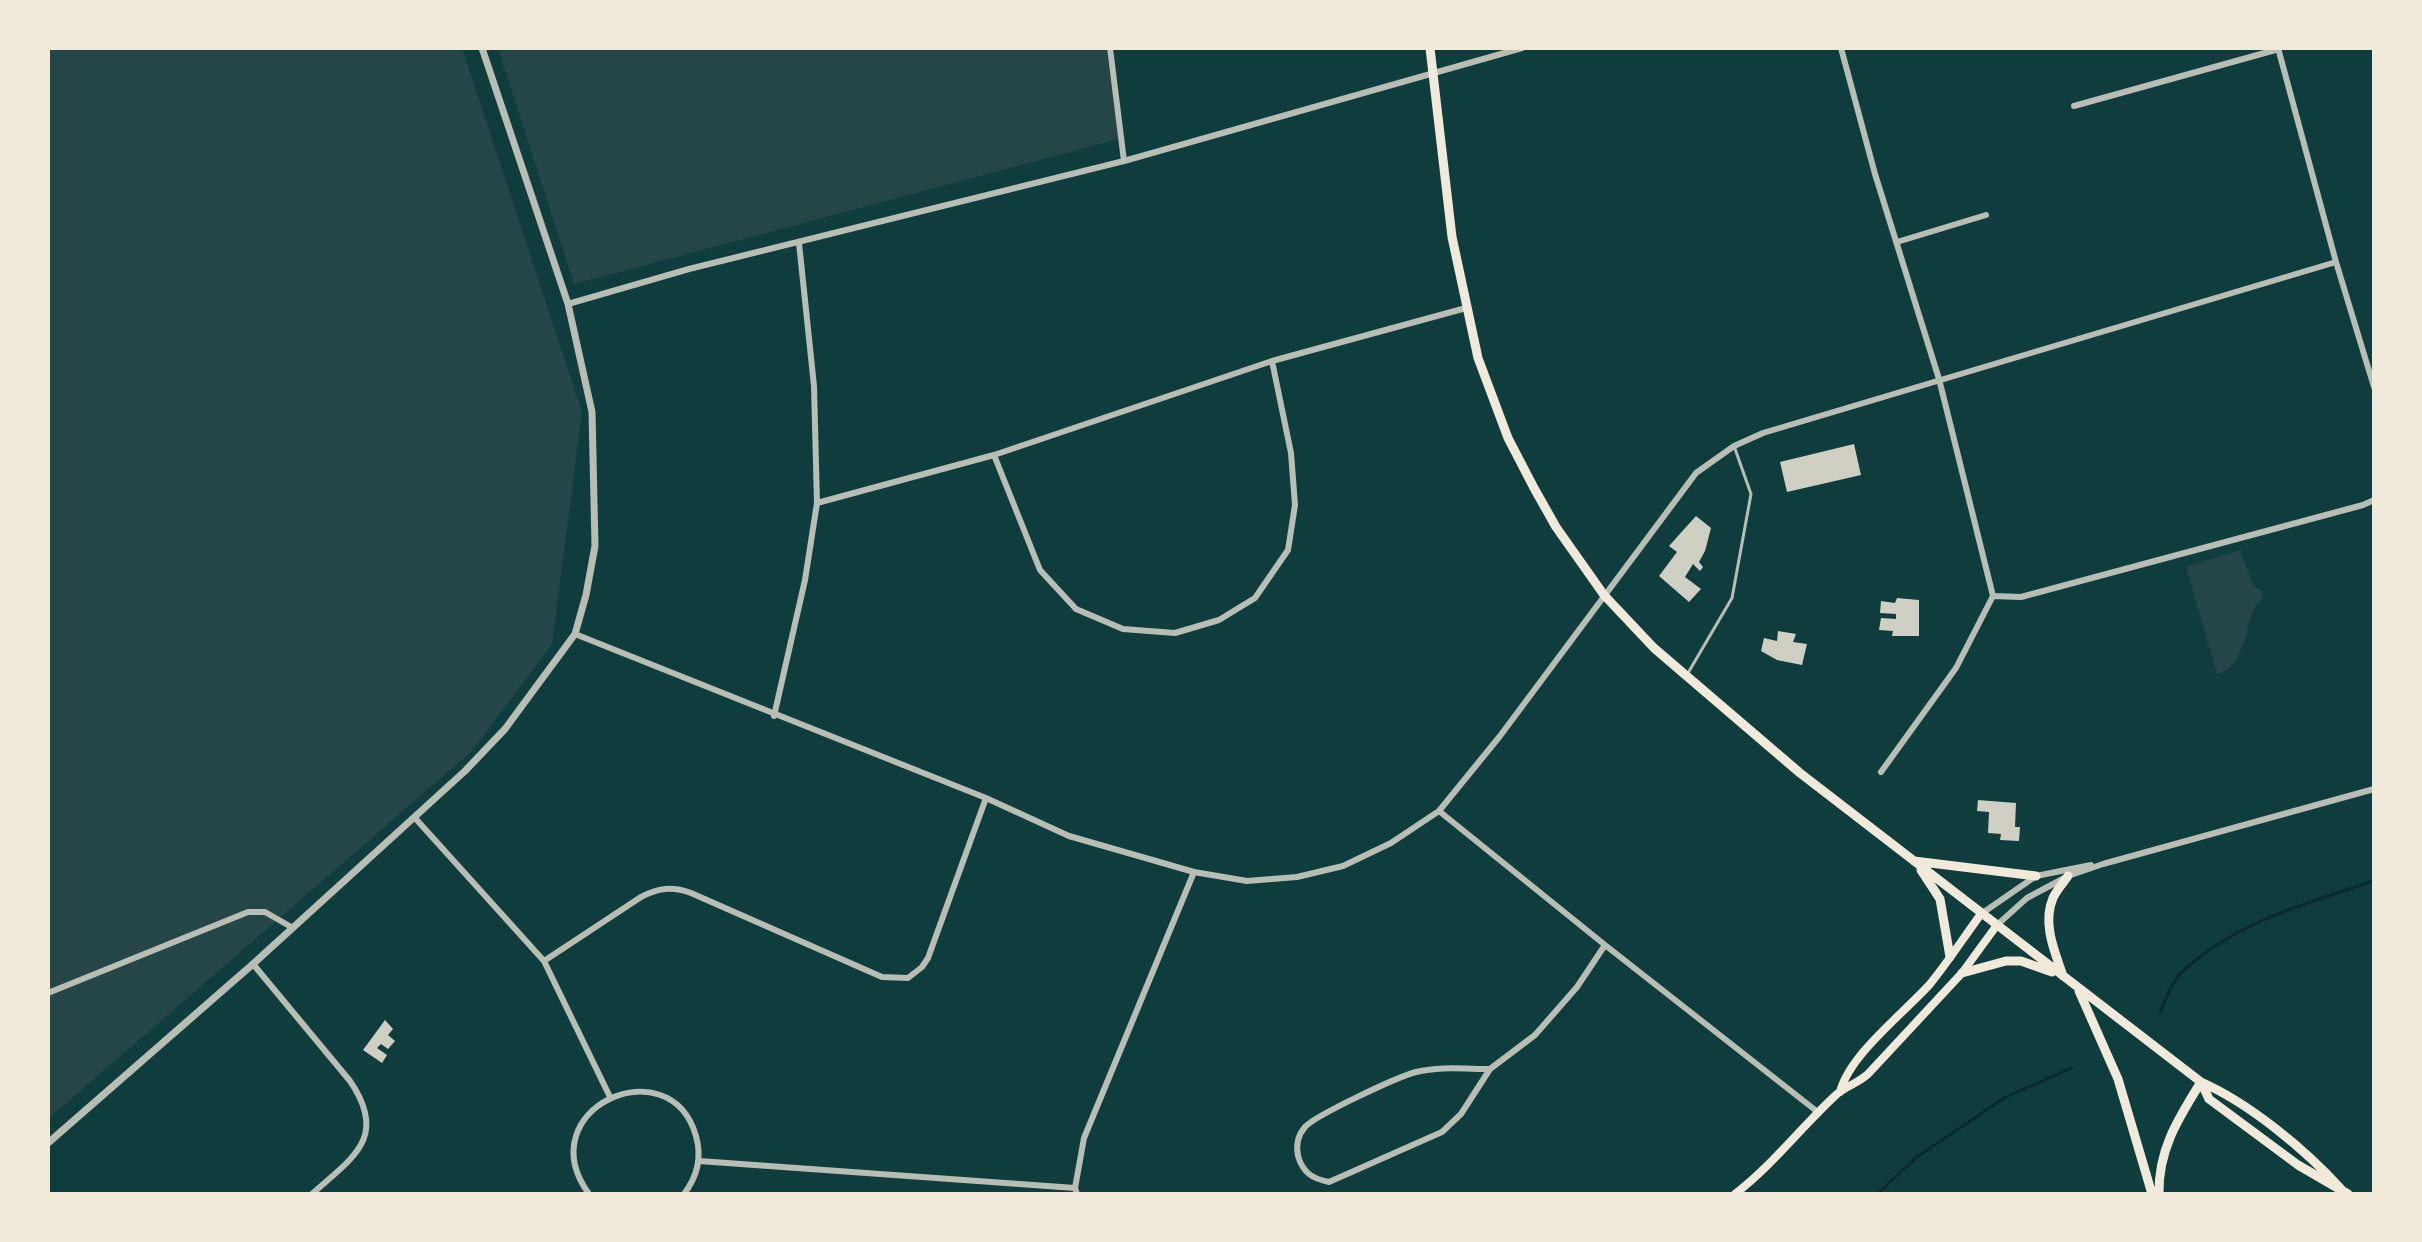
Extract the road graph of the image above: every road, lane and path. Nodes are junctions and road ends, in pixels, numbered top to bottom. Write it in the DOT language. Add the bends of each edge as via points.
graph roads {
  1 [pos="482,48"];
  2 [pos="1110,48"];
  3 [pos="1430,48"];
  4 [pos="1522,48"];
  5 [pos="1841,48"];
  6 [pos="2278,49"];
  7 [pos="1433,75"];
  8 [pos="2074,106"];
  9 [pos="1124,161"];
  10 [pos="1986,215"];
  11 [pos="1897,242"];
  12 [pos="799,243"];
  13 [pos="2336,262"];
  14 [pos="568,304"];
  15 [pos="1466,308"];
  16 [pos="1272,361"];
  17 [pos="1939,379"];
  18 [pos="2374,387"];
  19 [pos="1734,446"];
  20 [pos="994,455"];
  21 [pos="2374,500"];
  22 [pos="817,503"];
  23 [pos="1604,595"];
  24 [pos="1993,596"];
  25 [pos="575,634"];
  26 [pos="1686,677"];
  27 [pos="774,716"];
  28 [pos="1881,772"];
  29 [pos="2374,789"];
  30 [pos="986,798"];
  31 [pos="1439,811"];
  32 [pos="415,818"];
  33 [pos="1914,861"];
  34 [pos="2103,864"];
  35 [pos="1194,872"];
  36 [pos="2036,876"];
  37 [pos="2068,876"];
  38 [pos="1981,914"];
  39 [pos="1997,925"];
  40 [pos="293,928"];
  41 [pos="1605,945"];
  42 [pos="1950,957"];
  43 [pos="544,961"];
  44 [pos="253,964"];
  45 [pos="1962,973"];
  46 [pos="2063,976"];
  47 [pos="2077,988"];
  48 [pos="48,993"];
  49 [pos="1490,1069"];
  50 [pos="2201,1082"];
  51 [pos="1840,1092"];
  52 [pos="610,1097"];
  53 [pos="1819,1113"];
  54 [pos="48,1143"];
  55 [pos="699,1161"];
  56 [pos="1076,1191"];
  57 [pos="2344,1192"];
  58 [pos="312,1194"];
  59 [pos="589,1194"];
  60 [pos="684,1194"];
  61 [pos="1735,1194"];
  62 [pos="2152,1194"];
  63 [pos="2159,1194"];
  1 -- 14 [label="street"];
  2 -- 9 [label="street"];
  3 -- 7 [label="highway"];
  4 -- 7 [label="street"];
  5 -- 11 [label="street"];
  6 -- 8 [label="street"];
  6 -- 13 [label="street"];
  7 -- 9 [label="street"];
  7 -- 15 [label="highway"];
  9 -- 12 [label="street"];
  10 -- 11 [label="street"];
  11 -- 17 [label="street"];
  12 -- 14 [label="street"];
  12 -- 22 [label="street" via="814,386"];
  13 -- 17 [label="street"];
  13 -- 18 [label="street"];
  14 -- 25 [label="street" via="595,437 595,546"];
  15 -- 16 [label="street"];
  15 -- 23 [label="highway" via="1508,438 1556,527"];
  16 -- 20 [label="street"];
  16 -- 20 [label="street" via="1291,453 1295,505 1288,550 1255,598 1219,620 1175,633 1123,629 1076,609 1040,570"];
  17 -- 19 [label="street"];
  17 -- 24 [label="street"];
  19 -- 23 [label="street" via="1696,473"];
  19 -- 26 [label="lane" via="1751,494 1732,598"];
  20 -- 22 [label="street"];
  21 -- 24 [label="street" via="2021,597"];
  22 -- 27 [label="street"];
  23 -- 26 [label="highway"];
  23 -- 31 [label="street"];
  24 -- 28 [label="street" via="1956,668"];
  25 -- 27 [label="street"];
  25 -- 32 [label="street" via="505,729"];
  26 -- 33 [label="highway"];
  27 -- 30 [label="street"];
  29 -- 34 [label="street"];
  30 -- 35 [label="street" via="1069,836"];
  30 -- 43 [label="street" via="928,958 908,978 882,977 671,888 641,897"];
  31 -- 35 [label="street" via="1391,843 1327,870 1247,881"];
  31 -- 41 [label="street"];
  32 -- 40 [label="street"];
  32 -- 43 [label="street"];
  33 -- 36 [label="highway"];
  33 -- 38 [label="highway"];
  33 -- 42 [label="highway" via="1940,899"];
  34 -- 36 [label="street"];
  34 -- 37 [label="street"];
  35 -- 56 [label="street" via="1084,1138"];
  36 -- 38 [label="street"];
  37 -- 39 [label="street" via="2027,898"];
  37 -- 46 [label="highway" via="2053,899 2049,923"];
  38 -- 39 [label="highway"];
  38 -- 42 [label="main road"];
  39 -- 45 [label="main road"];
  39 -- 46 [label="highway"];
  40 -- 44 [label="street"];
  40 -- 48 [label="street" via="265,912 248,912"];
  41 -- 49 [label="street" via="1535,1035"];
  41 -- 53 [label="street"];
  42 -- 51 [label="main road" via="1855,1063"];
  43 -- 52 [label="street"];
  44 -- 54 [label="street"];
  44 -- 58 [label="street" via="350,1081 363,1110 363,1145"];
  45 -- 46 [label="highway" via="2021,961"];
  45 -- 51 [label="main road" via="1858,1084"];
  46 -- 47 [label="highway"];
  47 -- 50 [label="highway"];
  47 -- 62 [label="highway" via="2118,1079"];
  49 -- 49 [label="street" via="1461,1114 1442,1132 1329,1182 1313,1179 1304,1169 1297,1142 1303,1128 1320,1116 1414,1073"];
  50 -- 57 [label="highway" via="2209,1099"];
  50 -- 63 [label="highway" via="2166,1142"];
  51 -- 53 [label="main road"];
  52 -- 55 [label="street" via="643,1091 673,1103 694,1128"];
  52 -- 59 [label="street" via="584,1118 573,1150"];
  53 -- 61 [label="main road"];
  55 -- 56 [label="street"];
  55 -- 60 [label="street"];
}
